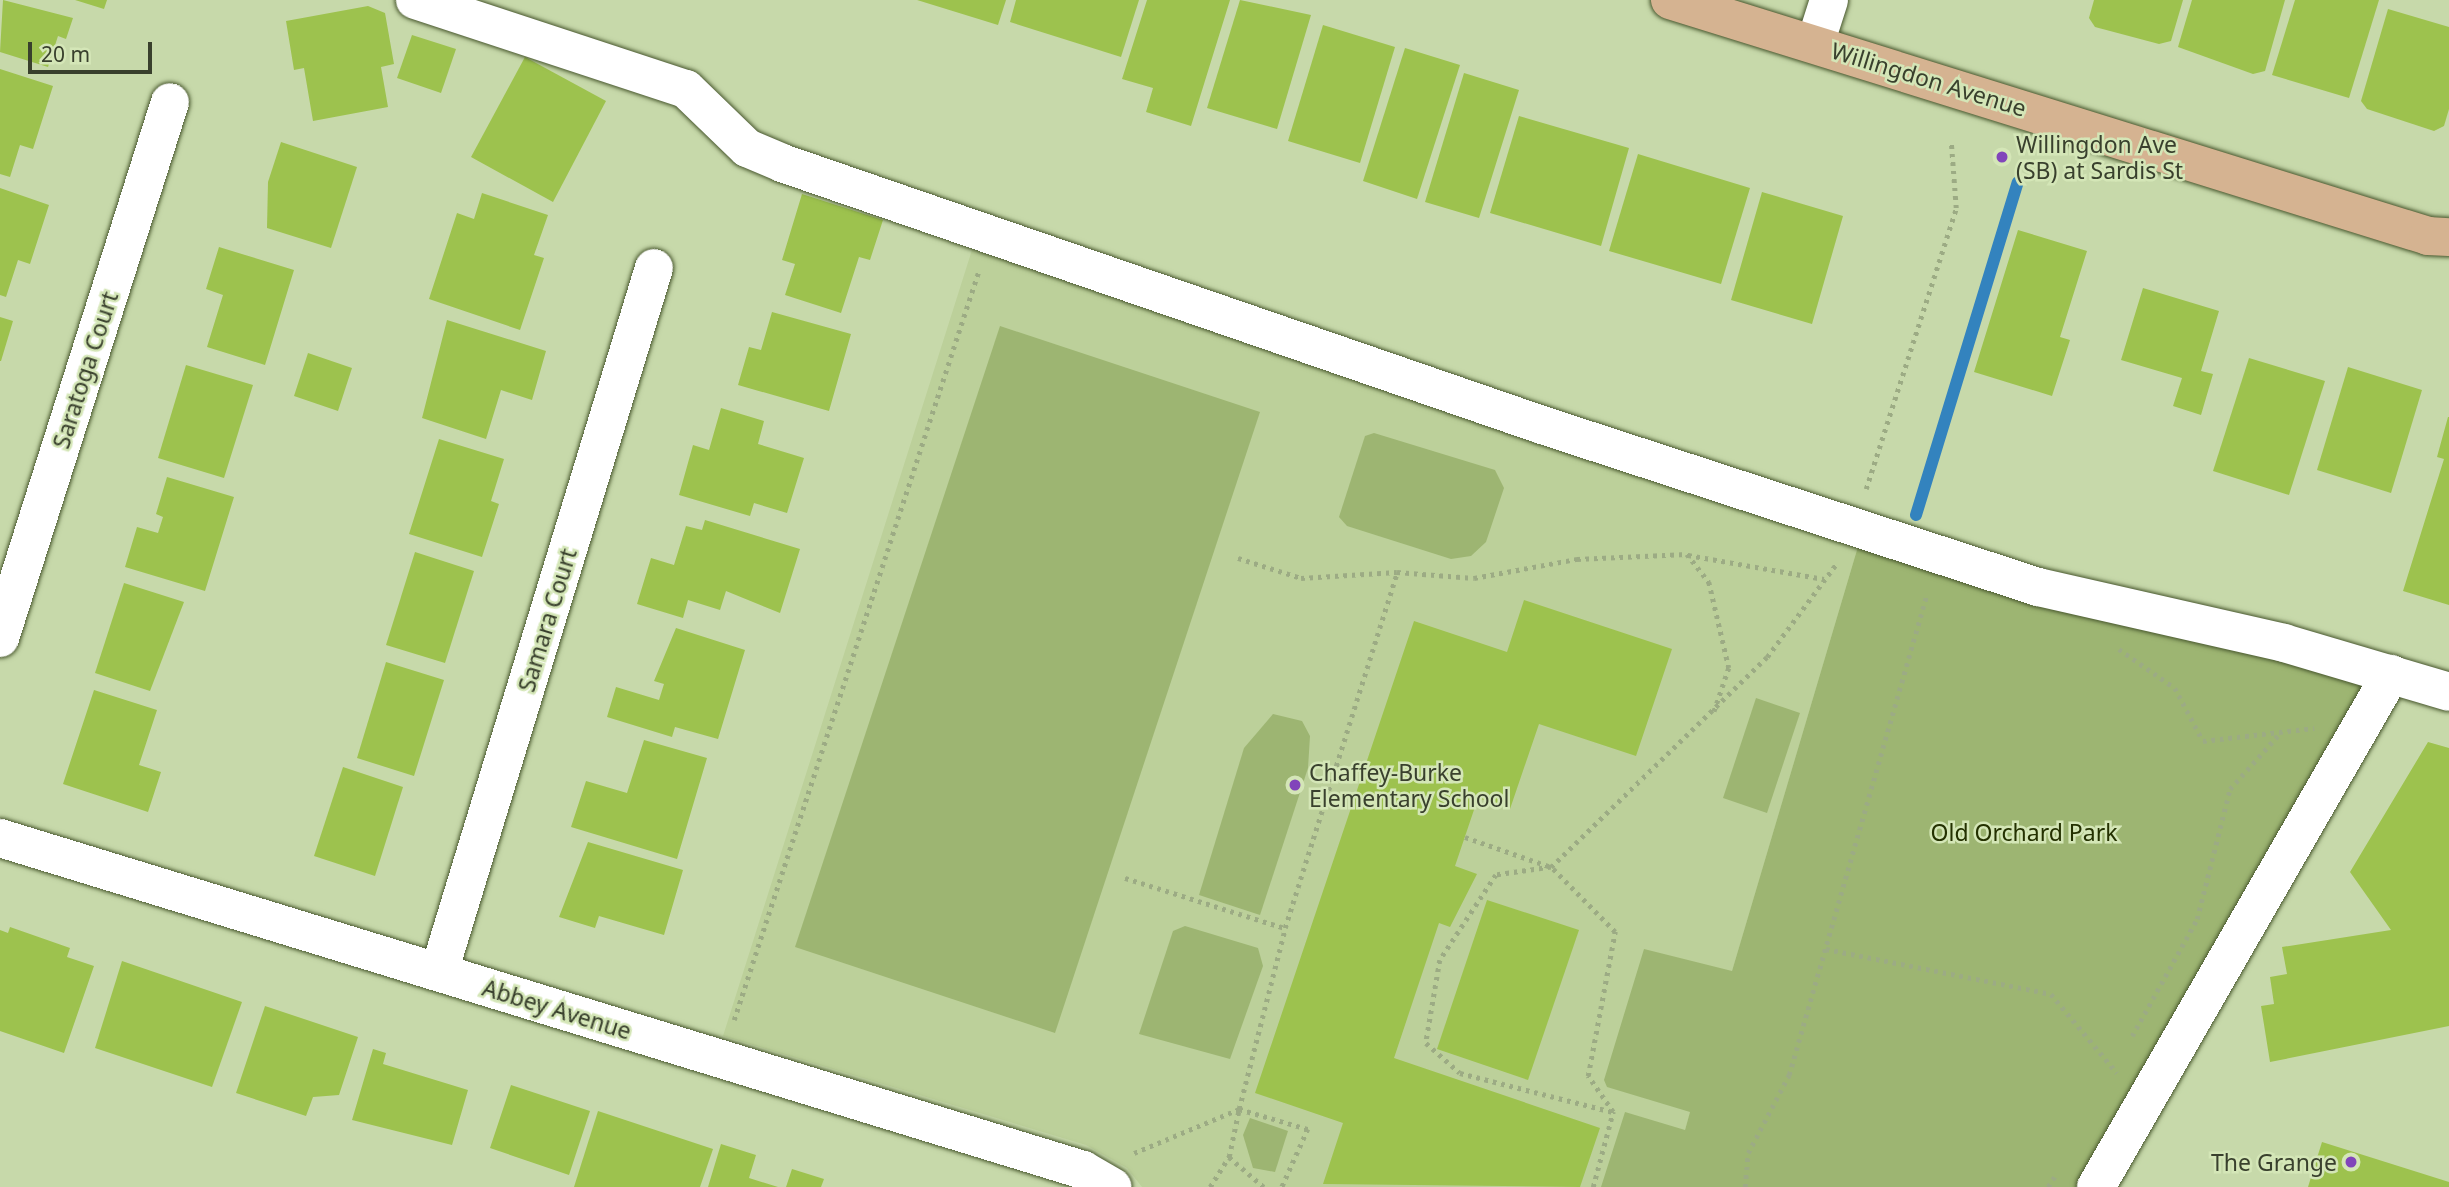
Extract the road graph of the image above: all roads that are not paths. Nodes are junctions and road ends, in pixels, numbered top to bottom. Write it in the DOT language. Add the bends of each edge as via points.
graph roads {
  1 [pos="415,0"];
  2 [pos="1670,0"];
  3 [pos="1829,0"];
  4 [pos="1815,44"];
  5 [pos="170,102"];
  6 [pos="2442,241"];
  7 [pos="654,268"];
  8 [pos="0,638"];
  9 [pos="2391,674"];
  10 [pos="2449,692"];
  11 [pos="0,838"];
  12 [pos="439,972"];
  13 [pos="1118,1172"];
  14 [pos="2096,1187"];
  1 -- 9 [label="street" via="686,89 747,148 990,236 1862,533 2038,587"];
  2 -- 4 [label="main road, Willingdon Avenue"];
  3 -- 4 [label="street"];
  4 -- 6 [label="main road, Willingdon Avenue"];
  5 -- 8 [label="street, Saratoga Court"];
  7 -- 12 [label="street, Samara Court"];
  9 -- 10 [label="street"];
  9 -- 14 [label="street"];
  11 -- 12 [label="street, Abbey Avenue"];
  12 -- 13 [label="street, Abbey Avenue" via="1083,1170"];
}
